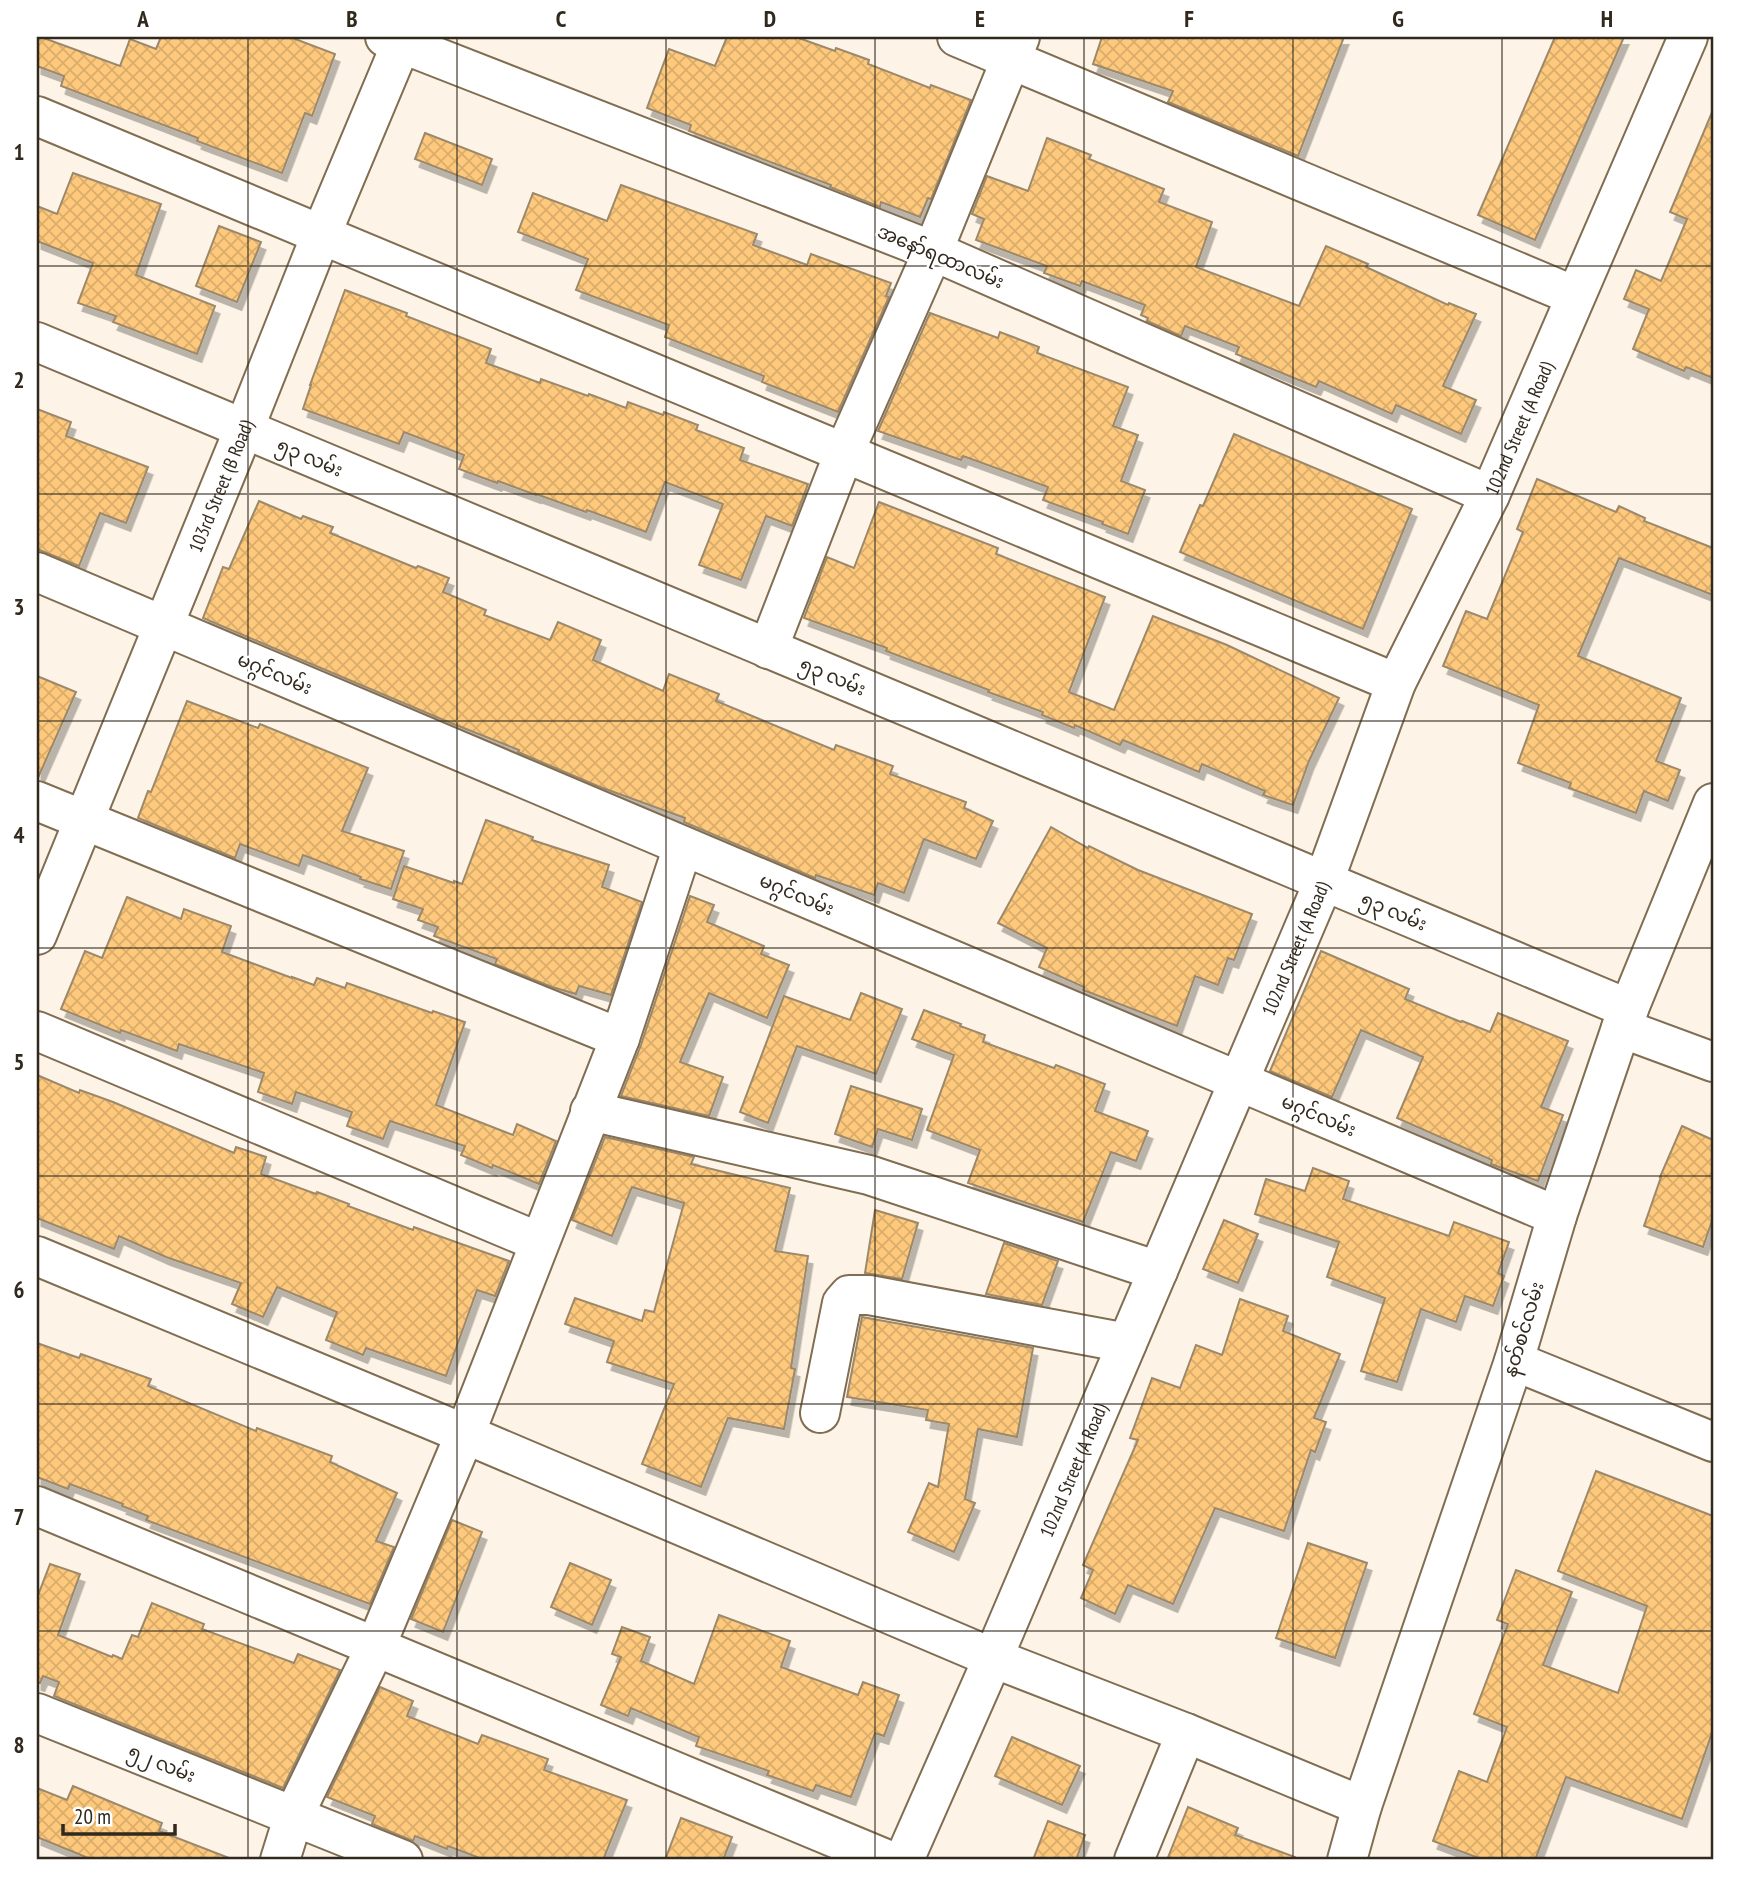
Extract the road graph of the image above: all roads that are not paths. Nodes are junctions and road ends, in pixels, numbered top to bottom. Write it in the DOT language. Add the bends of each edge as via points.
graph roads {
  1 [pos="957,37"];
  2 [pos="1688,37"];
  3 [pos="397,39"];
  4 [pos="1016,48"];
  5 [pos="37,116"];
  6 [pos="321,235"];
  7 [pos="933,251"];
  8 [pos="1575,296"];
  9 [pos="37,342"];
  10 [pos="244,429"];
  11 [pos="844,453"];
  12 [pos="1490,495"];
  13 [pos="37,572"];
  14 [pos="163,625"];
  15 [pos="768,649"];
  16 [pos="1396,683"];
  17 [pos="37,801"];
  18 [pos="1713,803"];
  19 [pos="84,821"];
  20 [pos="683,846"];
  21 [pos="1324,881"];
  22 [pos="37,935"];
  23 [pos="1625,1018"];
  24 [pos="37,1031"];
  25 [pos="620,1038"];
  26 [pos="1713,1062"];
  27 [pos="1238,1081"];
  28 [pos="590,1111"];
  29 [pos="1557,1216"];
  30 [pos="539,1242"];
  31 [pos="37,1256"];
  32 [pos="1157,1271"];
  33 [pos="1127,1343"];
  34 [pos="1514,1361"];
  35 [pos="820,1413"];
  36 [pos="465,1434"];
  37 [pos="1713,1442"];
  38 [pos="37,1506"];
  39 [pos="375,1648"];
  40 [pos="993,1658"];
  41 [pos="37,1713"];
  42 [pos="1186,1733"];
  43 [pos="1362,1806"];
  44 [pos="294,1815"];
  45 [pos="280,1860"];
  46 [pos="403,1860"];
  47 [pos="888,1860"];
  48 [pos="904,1860"];
  49 [pos="1134,1860"];
  50 [pos="1347,1860"];
  1 -- 4 [label="street"];
  2 -- 8 [label="street, 102nd Street (A Road)"];
  3 -- 6 [label="street, 103rd Street (B Road)"];
  3 -- 7 [label="street, အနော်ရထာလမ်း"];
  4 -- 7 [label="street"];
  4 -- 8 [label="street"];
  5 -- 6 [label="street"];
  6 -- 10 [label="street, 103rd Street (B Road)"];
  6 -- 11 [label="street"];
  7 -- 11 [label="street"];
  7 -- 12 [label="street, အနော်ရထာလမ်း"];
  8 -- 12 [label="street, 102nd Street (A Road)"];
  9 -- 10 [label="street, ၅၃ လမ်း"];
  10 -- 14 [label="street, 103rd Street (B Road)"];
  10 -- 15 [label="street, ၅၃ လမ်း"];
  11 -- 15 [label="street"];
  11 -- 16 [label="street"];
  12 -- 16 [label="street, 102nd Street (A Road)"];
  13 -- 14 [label="street, မဂ္ဂင်လမ်း"];
  14 -- 19 [label="street, 103rd Street (B Road)"];
  14 -- 20 [label="street, မဂ္ဂင်လမ်း"];
  15 -- 21 [label="street, ၅၃ လမ်း"];
  16 -- 21 [label="street, 102nd Street (A Road)"];
  17 -- 19 [label="street"];
  18 -- 23 [label="street, နတ်စင်လမ်း"];
  19 -- 22 [label="street, 103rd Street (B Road)"];
  19 -- 25 [label="street"];
  20 -- 25 [label="street"];
  20 -- 27 [label="street, မဂ္ဂင်လမ်း"];
  21 -- 23 [label="street, ၅၃ လမ်း"];
  21 -- 27 [label="street, 102nd Street (A Road)"];
  23 -- 26 [label="street, ၅၃ လမ်း"];
  23 -- 29 [label="street, နတ်စင်လမ်း"];
  24 -- 30 [label="street"];
  25 -- 28 [label="street"];
  27 -- 29 [label="street, မဂ္ဂင်လမ်း"];
  27 -- 32 [label="street, 102nd Street (A Road)"];
  28 -- 30 [label="street"];
  28 -- 32 [label="street" via="869,1175"];
  29 -- 34 [label="street, နတ်စင်လမ်း"];
  30 -- 36 [label="street"];
  31 -- 36 [label="street"];
  32 -- 33 [label="street, 102nd Street (A Road)"];
  33 -- 35 [label="street" via="849,1295 842,1303"];
  33 -- 40 [label="street, 102nd Street (A Road)"];
  34 -- 37 [label="street"];
  34 -- 43 [label="street, နတ်စင်လမ်း"];
  36 -- 39 [label="street"];
  36 -- 40 [label="street"];
  38 -- 39 [label="street"];
  39 -- 44 [label="street"];
  39 -- 47 [label="street"];
  40 -- 42 [label="street"];
  40 -- 48 [label="street, 102nd Street (A Road)"];
  41 -- 44 [label="street, ၅၂ လမ်း"];
  42 -- 43 [label="street"];
  42 -- 49 [label="street"];
  43 -- 50 [label="street, နတ်စင်လမ်း"];
  44 -- 45 [label="street"];
  44 -- 46 [label="street, ၅၂ လမ်း"];
}
